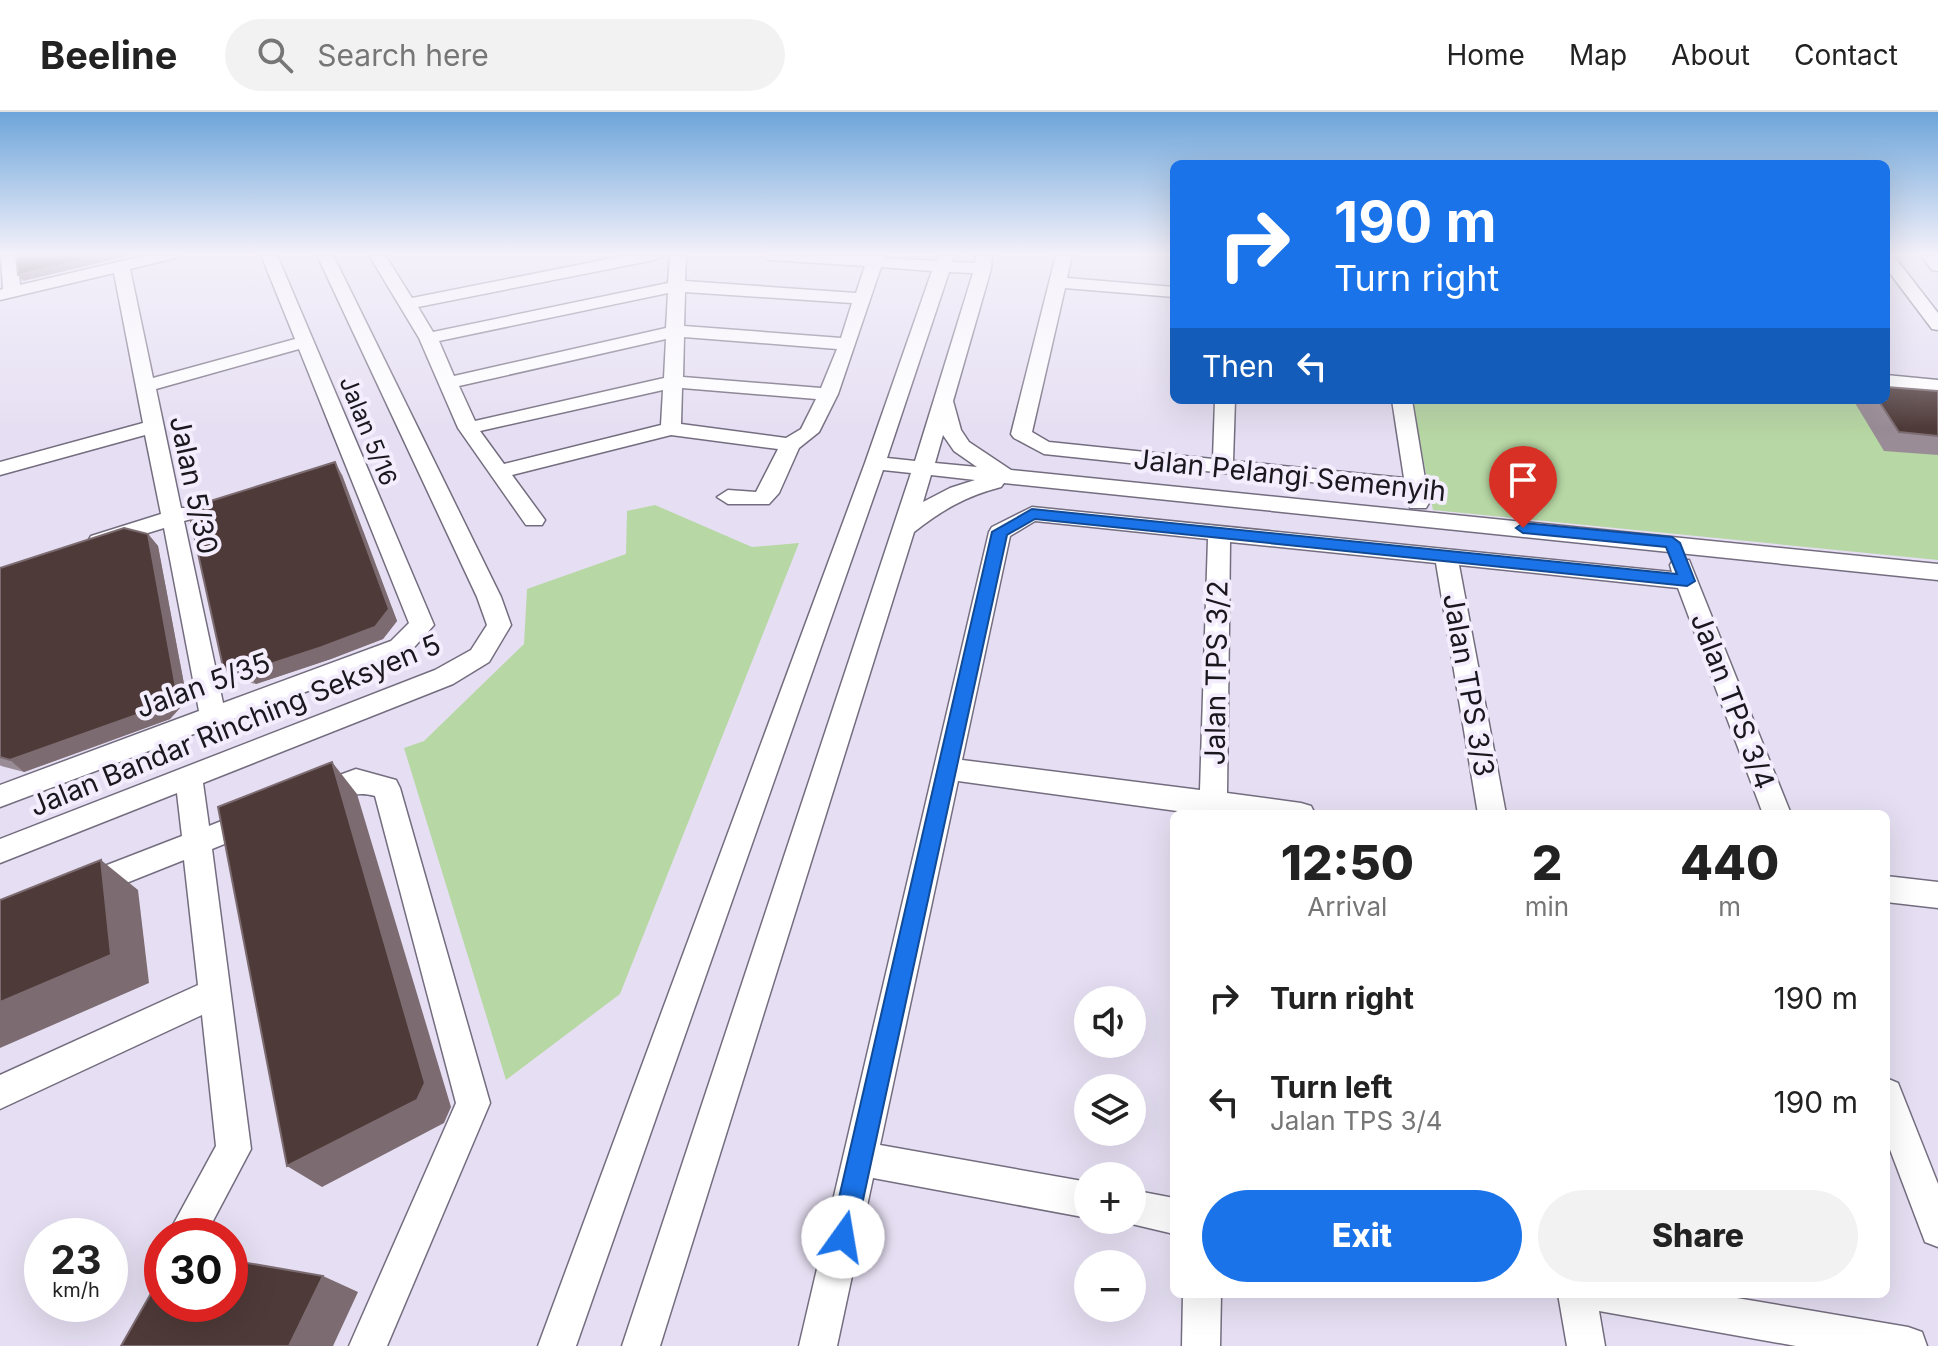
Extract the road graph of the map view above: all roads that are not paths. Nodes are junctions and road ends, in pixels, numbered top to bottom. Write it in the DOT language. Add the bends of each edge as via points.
graph roads {
  1 [pos="131,313"];
  2 [pos="292,313"];
  3 [pos="353,313"];
  4 [pos="412,313"];
  5 [pos="550,313"];
  6 [pos="676,313"];
  7 [pos="859,313"];
  8 [pos="924,313"];
  9 [pos="969,313"];
  10 [pos="1050,313"];
  11 [pos="675,331"];
  12 [pos="428,338"];
  13 [pos="304,342"];
  14 [pos="848,344"];
  15 [pos="1890,381"];
  16 [pos="673,382"];
  17 [pos="447,383"];
  18 [pos="146,386"];
  19 [pos="1938,386"];
  20 [pos="828,394"];
  21 [pos="944,395"];
  22 [pos="1225,404"];
  23 [pos="1403,404"];
  24 [pos="154,426"];
  25 [pos="468,428"];
  26 [pos="671,429"];
  27 [pos="790,445"];
  28 [pos="875,463"];
  29 [pos="1223,467"];
  30 [pos="0,469"];
  31 [pos="923,469"];
  32 [pos="498,472"];
  33 [pos="1014,478"];
  34 [pos="1415,486"];
  35 [pos="728,497"];
  36 [pos="202,508"];
  37 [pos="172,518"];
  38 [pos="1421,518"];
  39 [pos="534,520"];
  40 [pos="903,531"];
  41 [pos="1219,532"];
  42 [pos="1672,543"];
  43 [pos="72,549"];
  44 [pos="1446,556"];
  45 [pos="1938,572"];
  46 [pos="1687,581"];
  47 [pos="422,625"];
  48 [pos="213,715"];
  49 [pos="948,769"];
  50 [pos="189,780"];
  51 [pos="0,796"];
  52 [pos="1213,808"];
  53 [pos="1242,810"];
  54 [pos="1491,810"];
  55 [pos="1775,810"];
  56 [pos="194,844"];
  57 [pos="0,851"];
  58 [pos="1890,889"];
  59 [pos="60,895"];
  60 [pos="1938,895"];
  61 [pos="215,993"];
  62 [pos="0,1092"];
  63 [pos="1890,1105"];
  64 [pos="861,1159"];
  65 [pos="1074,1197"];
  66 [pos="1146,1211"];
  67 [pos="1170,1215"];
  68 [pos="195,1218"];
  69 [pos="1938,1229"];
  70 [pos="1202,1298"];
  71 [pos="1578,1298"];
  72 [pos="1626,1298"];
  73 [pos="368,1346"];
  74 [pos="557,1346"];
  75 [pos="641,1346"];
  76 [pos="818,1346"];
  77 [pos="1201,1346"];
  78 [pos="1586,1346"];
  79 [pos="1908,1346"];
  1 -- 18 [label="street, Jalan 5/30"];
  2 -- 13 [label="street, Jalan 5/16"];
  3 -- 50 [label="street, Jalan Bandar Rinching Seksyen 5" via="499,625 480,656 444,677"];
  4 -- 12 [label="street"];
  5 -- 12 [label="street"];
  6 -- 11 [label="street"];
  7 -- 14 [label="street"];
  8 -- 28 [label="street"];
  9 -- 21 [label="street"];
  10 -- 29 [label="street" via="1021,434 1044,448"];
  11 -- 14 [label="street"];
  11 -- 16 [label="street"];
  11 -- 17 [label="street"];
  12 -- 17 [label="street"];
  13 -- 18 [label="street"];
  13 -- 47 [label="street, Jalan 5/16" via="345,463"];
  14 -- 20 [label="street"];
  15 -- 19 [label="street"];
  16 -- 20 [label="street"];
  16 -- 25 [label="street"];
  16 -- 26 [label="street"];
  17 -- 25 [label="street"];
  18 -- 24 [label="street, Jalan 5/30"];
  20 -- 27 [label="street" via="809,432"];
  21 -- 31 [label="street"];
  21 -- 33 [label="street" via="948,432 967,452"];
  22 -- 29 [label="street"];
  23 -- 34 [label="street"];
  24 -- 30 [label="street"];
  24 -- 37 [label="street, Jalan 5/30"];
  25 -- 32 [label="street"];
  26 -- 27 [label="street"];
  26 -- 32 [label="street"];
  27 -- 35 [label="street" via="761,499"];
  28 -- 31 [label="street, Jalan Pelangi Semenyih"];
  28 -- 74 [label="street"];
  29 -- 34 [label="street"];
  31 -- 33 [label="street, Jalan Pelangi Semenyih"];
  31 -- 40 [label="street"];
  32 -- 39 [label="street"];
  33 -- 38 [label="street, Jalan Pelangi Semenyih"];
  33 -- 40 [label="street" via="944,497"];
  34 -- 38 [label="street"];
  36 -- 37 [label="street"];
  37 -- 43 [label="street"];
  37 -- 48 [label="street, Jalan 5/30"];
  38 -- 42 [label="street, Jalan Pelangi Semenyih"];
  40 -- 75 [label="street"];
  41 -- 44 [label="street"];
  41 -- 49 [label="street" via="1032,514 1000,532"];
  41 -- 52 [label="street, Jalan TPS 3/2"];
  42 -- 45 [label="street, Jalan Pelangi Semenyih"];
  42 -- 46 [label="street, Jalan TPS 3/4"];
  44 -- 46 [label="street"];
  44 -- 54 [label="street, Jalan TPS 3/3"];
  46 -- 55 [label="street, Jalan TPS 3/4"];
  47 -- 48 [label="street, Jalan 5/35" via="400,647"];
  48 -- 51 [label="street, Jalan 5/35"];
  49 -- 52 [label="street"];
  49 -- 64 [label="street"];
  50 -- 56 [label="street"];
  50 -- 57 [label="street, Jalan Bandar Rinching Seksyen 5"];
  52 -- 53 [label="street"];
  56 -- 59 [label="street"];
  56 -- 61 [label="street"];
  56 -- 73 [label="street" via="356,780 386,788 473,1103"];
  58 -- 60 [label="street"];
  61 -- 62 [label="street"];
  61 -- 68 [label="street" via="234,1149"];
  63 -- 69 [label="street"];
  64 -- 65 [label="street"];
  64 -- 76 [label="street"];
  66 -- 67 [label="street"];
  70 -- 77 [label="street"];
  71 -- 78 [label="street"];
  72 -- 79 [label="street"];
}
